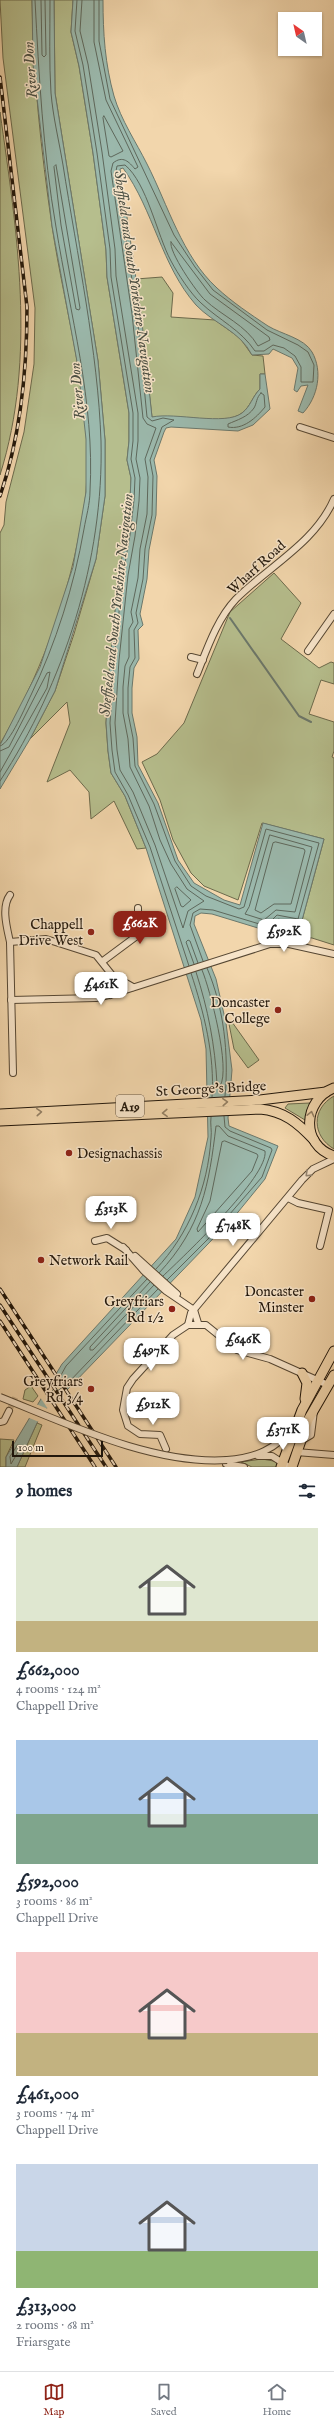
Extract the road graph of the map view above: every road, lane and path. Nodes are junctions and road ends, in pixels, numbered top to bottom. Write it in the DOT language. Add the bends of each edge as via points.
graph roads {
  1 [pos="300,427"];
  2 [pos="334,438"];
  3 [pos="334,499"];
  4 [pos="334,614"];
  5 [pos="331,623"];
  6 [pos="308,651"];
  7 [pos="191,657"];
  8 [pos="203,660"];
  9 [pos="197,674"];
  10 [pos="10,895"];
  11 [pos="138,908"];
  12 [pos="10,942"];
  13 [pos="334,954"];
  14 [pos="103,961"];
  15 [pos="116,978"];
  16 [pos="133,987"];
  17 [pos="110,995"];
  18 [pos="11,1000"];
  19 [pos="13,1073"];
  20 [pos="331,1089"];
  21 [pos="260,1104"];
  22 [pos="0,1114"];
  23 [pos="0,1121"];
  24 [pos="314,1140"];
  25 [pos="334,1156"];
  26 [pos="334,1159"];
  27 [pos="288,1198"];
  28 [pos="95,1241"];
  29 [pos="320,1246"];
  30 [pos="194,1310"];
  31 [pos="193,1324"];
  32 [pos="334,1351"];
  33 [pos="302,1373"];
  34 [pos="334,1374"];
  35 [pos="318,1381"];
  36 [pos="328,1385"];
  37 [pos="0,1398"];
  38 [pos="9,1411"];
  39 [pos="301,1414"];
  40 [pos="0,1422"];
  41 [pos="166,1449"];
  42 [pos="296,1452"];
  43 [pos="334,1455"];
  44 [pos="247,1457"];
  45 [pos="226,1462"];
  46 [pos="286,1466"];
  47 [pos="244,1467"];
  1 -- 2 [label="street"];
  3 -- 8 [label="street, Wharf Road" via="306,540 232,604 222,618"];
  4 -- 5 [label="street"];
  5 -- 6 [label="street"];
  7 -- 8 [label="street"];
  8 -- 9 [label="street, Wharf Road"];
  10 -- 12 [label="street" via="6,904"];
  11 -- 14 [label="street" via="138,935"];
  12 -- 14 [label="street" via="46,939 96,955"];
  12 -- 18 [label="street"];
  13 -- 16 [label="street" via="288,944 270,944"];
  14 -- 15 [label="street"];
  15 -- 16 [label="street"];
  15 -- 17 [label="street" via="117,986"];
  16 -- 17 [label="street"];
  17 -- 18 [label="street" via="96,998"];
  18 -- 19 [label="street"];
  20 -- 21 [label="highway, St George's Bridge / A19"];
  24 -- 20 [label="highway, one-way" via="309,1125 311,1110 320,1096"];
  22 -- 21 [label="highway, St George's Bridge / A19, one-way"];
  21 -- 23 [label="highway, St George's Bridge / A19, one-way"];
  21 -- 24 [label="highway, St George's Bridge / A19" via="290,1118"];
  24 -- 25 [label="highway, St George's Bridge" via="320,1148"];
  26 -- 27 [label="street, one-way" via="313,1169"];
  27 -- 29 [label="street" via="329,1210"];
  27 -- 30 [label="street"];
  28 -- 30 [label="street" via="107,1238 123,1248"];
  30 -- 31 [label="street"];
  30 -- 31 [label="street"];
  31 -- 33 [label="street" via="208,1326 237,1350 270,1359"];
  31 -- 41 [label="street" via="178,1331 129,1384 124,1402 126,1424 135,1432 162,1437"];
  32 -- 35 [label="highway"];
  33 -- 35 [label="street"];
  33 -- 39 [label="highway" via="307,1388"];
  34 -- 36 [label="highway"];
  35 -- 36 [label="street"];
  35 -- 39 [label="highway"];
  36 -- 42 [label="highway" via="314,1409"];
  37 -- 45 [label="street, bridge" via="149,1452 195,1460"];
  38 -- 40 [label="street" via="4,1421"];
  39 -- 44 [label="street" via="277,1444"];
  39 -- 46 [label="highway"];
  42 -- 43 [label="street"];
  42 -- 46 [label="highway"];
  44 -- 45 [label="street"];
  44 -- 46 [label="street" via="264,1455"];
  45 -- 47 [label="street"];
}
